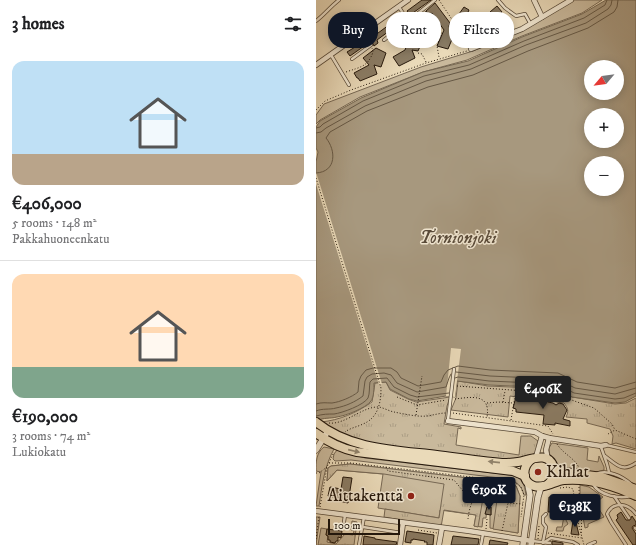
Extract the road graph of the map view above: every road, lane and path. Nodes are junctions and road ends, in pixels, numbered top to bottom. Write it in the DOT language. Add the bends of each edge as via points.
graph roads {
  1 [pos="339,0"];
  2 [pos="408,0"];
  3 [pos="435,0"];
  4 [pos="440,0"];
  5 [pos="498,0"];
  6 [pos="534,0"];
  7 [pos="571,0"];
  8 [pos="399,7"];
  9 [pos="423,9"];
  10 [pos="402,12"];
  11 [pos="419,12"];
  12 [pos="542,17"];
  13 [pos="316,21"];
  14 [pos="378,22"];
  15 [pos="530,24"];
  16 [pos="341,48"];
  17 [pos="368,48"];
  18 [pos="372,48"];
  19 [pos="471,49"];
  20 [pos="418,53"];
  21 [pos="331,55"];
  22 [pos="440,58"];
  23 [pos="352,59"];
  24 [pos="318,63"];
  25 [pos="426,63"];
  26 [pos="342,73"];
  27 [pos="349,85"];
  28 [pos="316,110"];
  29 [pos="316,178"];
  30 [pos="454,370"];
  31 [pos="422,376"];
  32 [pos="452,386"];
  33 [pos="505,390"];
  34 [pos="516,391"];
  35 [pos="397,397"];
  36 [pos="450,400"];
  37 [pos="503,402"];
  38 [pos="486,403"];
  39 [pos="514,403"];
  40 [pos="417,405"];
  41 [pos="380,407"];
  42 [pos="416,415"];
  43 [pos="487,417"];
  44 [pos="448,421"];
  45 [pos="511,421"];
  46 [pos="321,430"];
  47 [pos="616,430"];
  48 [pos="608,434"];
  49 [pos="342,435"];
  50 [pos="542,436"];
  51 [pos="549,438"];
  52 [pos="636,439"];
  53 [pos="606,445"];
  54 [pos="601,446"];
  55 [pos="316,450"];
  56 [pos="335,450"];
  57 [pos="636,452"];
  58 [pos="605,456"];
  59 [pos="534,458"];
  60 [pos="548,460"];
  61 [pos="329,463"];
  62 [pos="636,463"];
  63 [pos="327,467"];
  64 [pos="386,467"];
  65 [pos="554,468"];
  66 [pos="316,473"];
  67 [pos="609,473"];
  68 [pos="593,478"];
  69 [pos="526,479"];
  70 [pos="579,483"];
  71 [pos="544,486"];
  72 [pos="573,489"];
  73 [pos="636,492"];
  74 [pos="613,496"];
  75 [pos="472,502"];
  76 [pos="508,502"];
  77 [pos="523,504"];
  78 [pos="620,505"];
  79 [pos="318,511"];
  80 [pos="345,514"];
  81 [pos="546,514"];
  82 [pos="636,514"];
  83 [pos="364,517"];
  84 [pos="521,517"];
  85 [pos="628,518"];
  86 [pos="468,519"];
  87 [pos="487,519"];
  88 [pos="344,522"];
  89 [pos="403,523"];
  90 [pos="363,527"];
  91 [pos="442,528"];
  92 [pos="416,529"];
  93 [pos="533,530"];
  94 [pos="485,531"];
  95 [pos="402,532"];
  96 [pos="501,532"];
  97 [pos="545,532"];
  98 [pos="441,534"];
  99 [pos="581,536"];
  100 [pos="582,538"];
  101 [pos="316,539"];
  102 [pos="524,542"];
  103 [pos="595,542"];
  104 [pos="532,543"];
  105 [pos="550,543"];
  106 [pos="544,544"];
  107 [pos="359,545"];
  108 [pos="400,545"];
  109 [pos="440,545"];
  110 [pos="481,545"];
  111 [pos="578,545"];
  112 [pos="584,545"];
  113 [pos="588,545"];
  114 [pos="626,545"];
  1 -- 13 [label="lane"];
  2 -- 8 [label="street"];
  3 -- 9 [label="lane"];
  4 -- 19 [label="path"];
  5 -- 15 [label="lane" via="516,16 525,14"];
  6 -- 12 [label="street"];
  7 -- 12 [label="street"];
  8 -- 10 [label="lane"];
  8 -- 14 [label="street"];
  9 -- 11 [label="lane"];
  9 -- 22 [label="path" via="441,32 437,46"];
  12 -- 15 [label="street"];
  15 -- 19 [label="street"];
  16 -- 21 [label="street"];
  17 -- 23 [label="lane"];
  18 -- 26 [label="path" via="373,52 364,66"];
  19 -- 22 [label="path"];
  20 -- 25 [label="path" via="422,54"];
  21 -- 24 [label="street"];
  21 -- 26 [label="lane"];
  22 -- 25 [label="path"];
  25 -- 28 [label="path" via="324,102"];
  26 -- 27 [label="lane"];
  29 -- 41 [label="path" via="380,385"];
  30 -- 32 [label="lane"];
  31 -- 40 [label="path"];
  32 -- 33 [label="path"];
  32 -- 36 [label="lane"];
  33 -- 34 [label="path"];
  33 -- 37 [label="path"];
  34 -- 39 [label="path"];
  34 -- 47 [label="path" via="552,393 594,408"];
  35 -- 40 [label="path"];
  36 -- 38 [label="path" via="474,398"];
  36 -- 40 [label="path"];
  36 -- 44 [label="lane"];
  37 -- 38 [label="path"];
  37 -- 39 [label="path"];
  38 -- 43 [label="path"];
  39 -- 45 [label="path"];
  40 -- 42 [label="path"];
  41 -- 46 [label="path"];
  41 -- 49 [label="path" via="367,422"];
  44 -- 50 [label="street" via="535,432"];
  46 -- 55 [label="street"];
  59 -- 46 [label="highway, one-way" via="502,463 407,452 353,442"];
  46 -- 69 [label="highway, one-way" via="339,447 357,452 513,472"];
  47 -- 48 [label="path"];
  47 -- 52 [label="path"];
  50 -- 51 [label="street"];
  50 -- 59 [label="street"];
  51 -- 54 [label="street"];
  51 -- 60 [label="street" via="546,450"];
  53 -- 54 [label="street"];
  53 -- 57 [label="lane"];
  54 -- 58 [label="lane"];
  56 -- 61 [label="path"];
  58 -- 62 [label="lane" via="623,468"];
  58 -- 67 [label="lane"];
  59 -- 60 [label="highway"];
  59 -- 69 [label="highway" via="524,470"];
  60 -- 65 [label="highway"];
  61 -- 63 [label="path"];
  61 -- 64 [label="path"];
  63 -- 66 [label="path" via="319,474"];
  63 -- 79 [label="path"];
  64 -- 75 [label="path" via="388,471 454,480"];
  64 -- 77 [label="path" via="514,482 523,491"];
  65 -- 68 [label="highway"];
  65 -- 71 [label="highway" via="553,478"];
  67 -- 68 [label="lane" via="600,472"];
  67 -- 73 [label="lane" via="625,478"];
  68 -- 71 [label="highway" via="565,480"];
  68 -- 73 [label="highway" via="613,480"];
  68 -- 74 [label="lane" via="599,491"];
  69 -- 71 [label="highway" via="535,486"];
  69 -- 102 [label="street" via="530,495"];
  70 -- 99 [label="path" via="583,522"];
  71 -- 93 [label="street" via="538,497"];
  72 -- 99 [label="path"];
  73 -- 74 [label="lane" via="624,498"];
  74 -- 78 [label="lane"];
  75 -- 76 [label="path" via="486,490 503,491"];
  75 -- 86 [label="path"];
  76 -- 77 [label="path"];
  76 -- 96 [label="path"];
  77 -- 84 [label="path"];
  78 -- 82 [label="lane" via="627,506"];
  78 -- 85 [label="lane"];
  78 -- 114 [label="lane" via="607,514"];
  79 -- 80 [label="street"];
  79 -- 101 [label="path"];
  80 -- 83 [label="street"];
  80 -- 88 [label="lane"];
  81 -- 97 [label="lane" via="543,520"];
  83 -- 89 [label="street"];
  83 -- 90 [label="lane"];
  87 -- 94 [label="path"];
  89 -- 91 [label="street"];
  89 -- 95 [label="street"];
  90 -- 95 [label="lane"];
  90 -- 107 [label="lane"];
  91 -- 94 [label="street"];
  91 -- 98 [label="street"];
  92 -- 98 [label="path"];
  93 -- 97 [label="path"];
  93 -- 104 [label="street"];
  94 -- 102 [label="street"];
  94 -- 110 [label="lane"];
  95 -- 108 [label="street"];
  97 -- 100 [label="path"];
  97 -- 106 [label="lane"];
  98 -- 109 [label="street"];
  99 -- 100 [label="path"];
  100 -- 112 [label="path"];
  102 -- 104 [label="street"];
  103 -- 113 [label="lane"];
  104 -- 106 [label="lane"];
  105 -- 106 [label="lane"];
  106 -- 111 [label="lane" via="552,538"];
}
